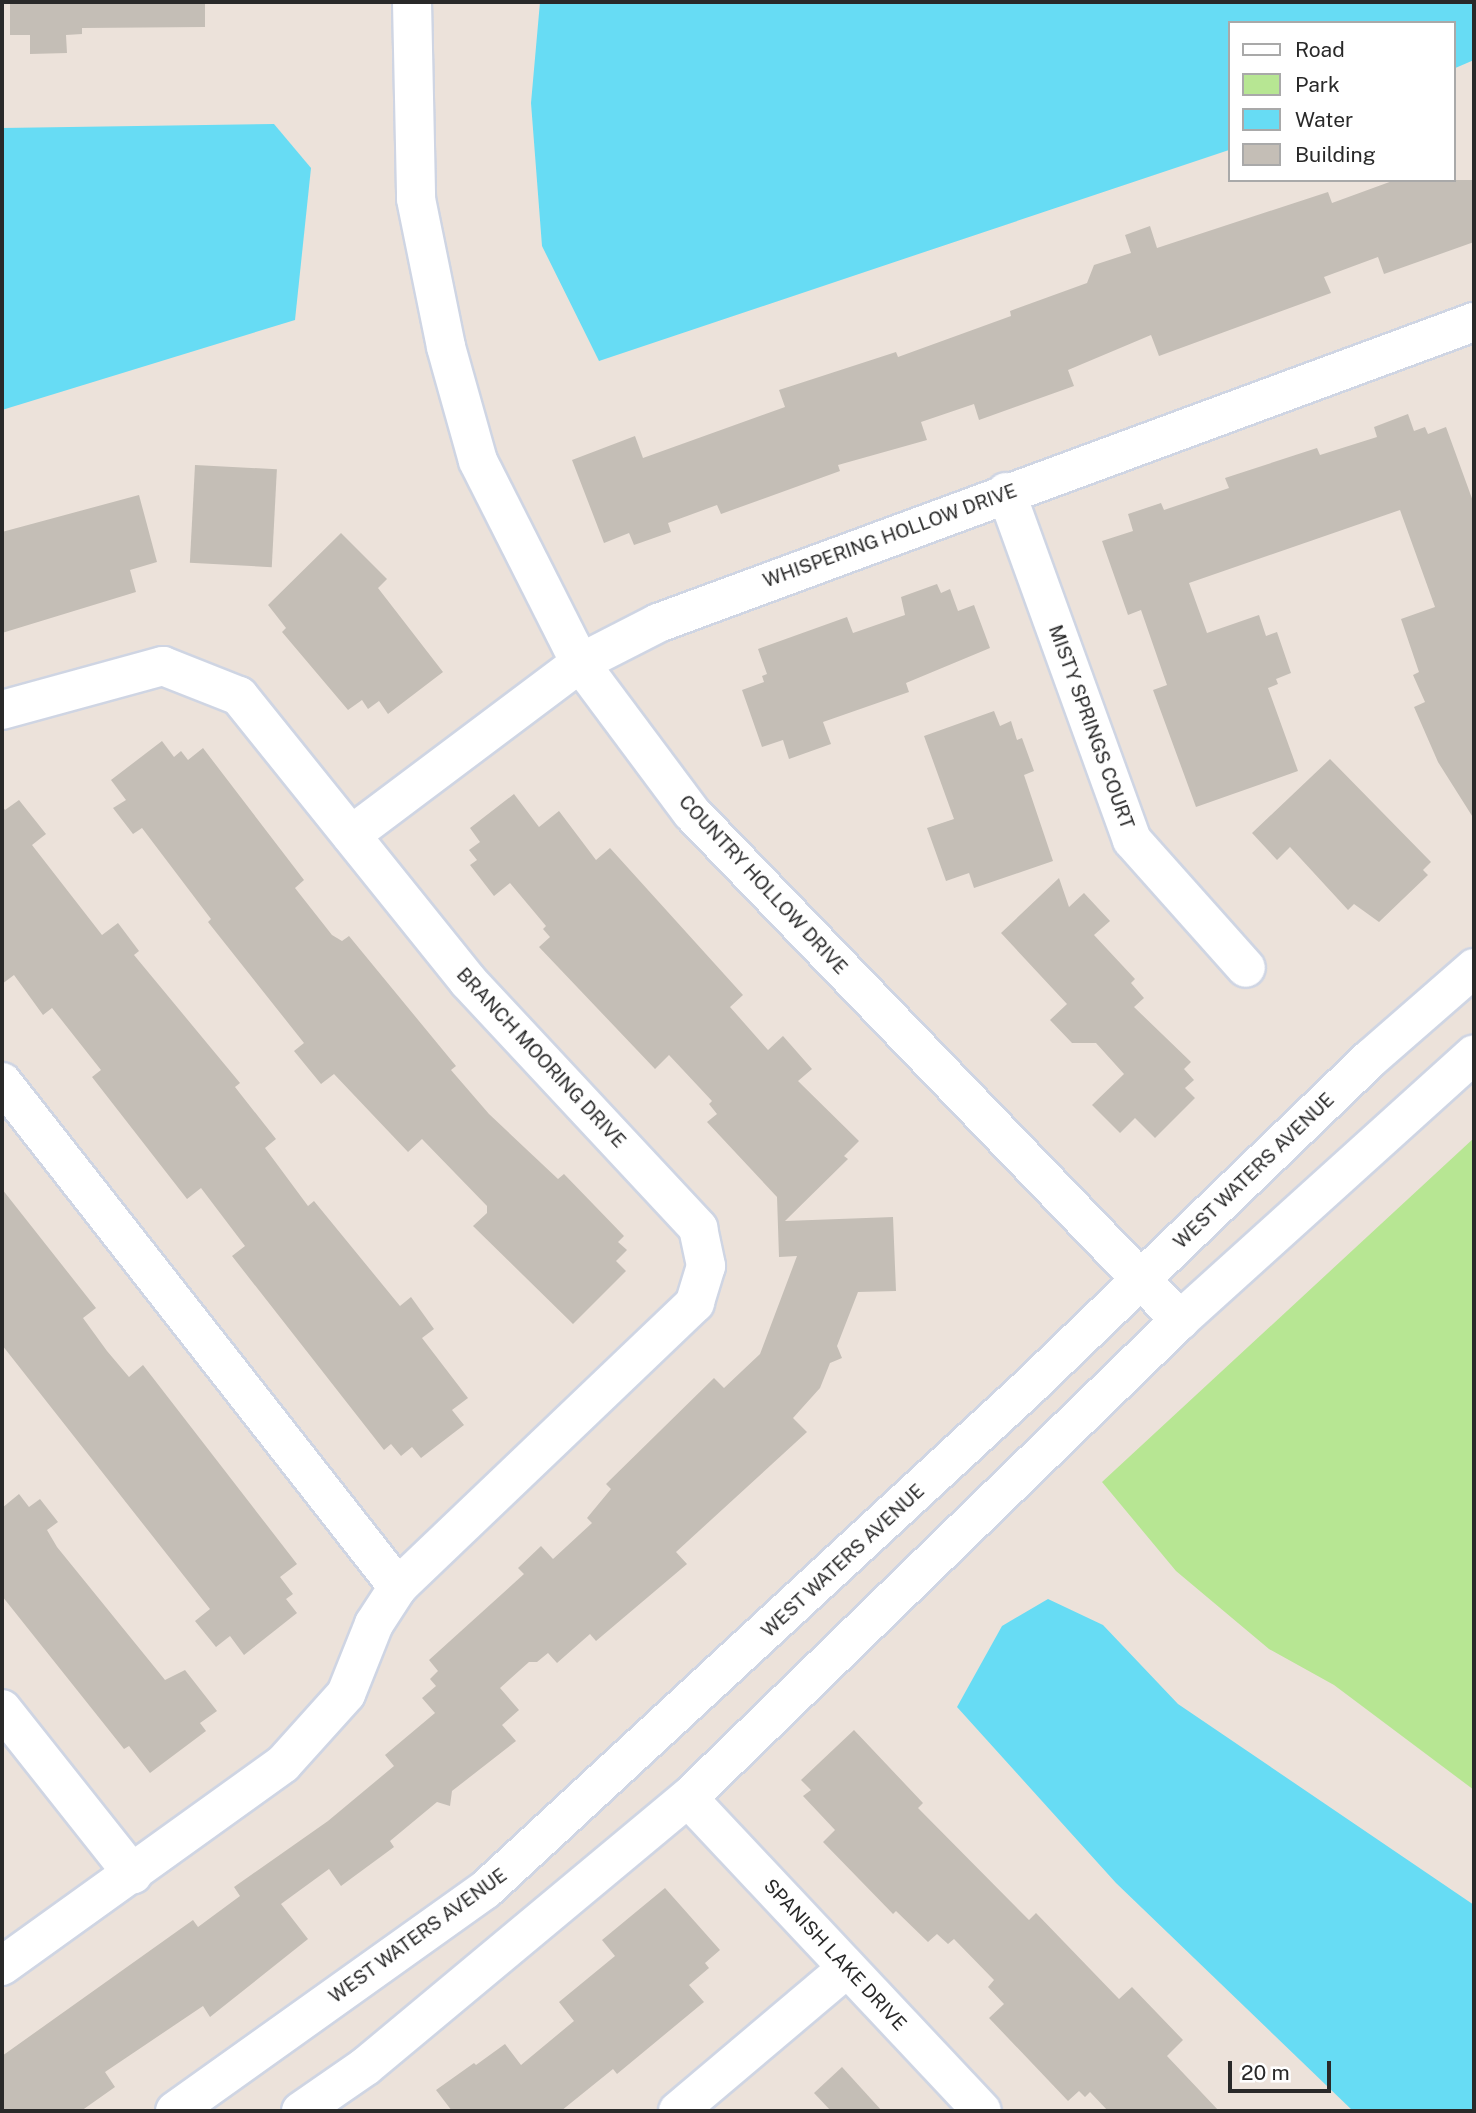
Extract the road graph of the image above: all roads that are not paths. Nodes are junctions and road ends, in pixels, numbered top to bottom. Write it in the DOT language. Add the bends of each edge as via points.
graph roads {
  1 [pos="412,2"];
  2 [pos="1474,322"];
  3 [pos="1006,492"];
  4 [pos="580,663"];
  5 [pos="2,710"];
  6 [pos="351,835"];
  7 [pos="1246,968"];
  8 [pos="1474,968"];
  9 [pos="1474,1055"];
  10 [pos="2,1082"];
  11 [pos="1140,1279"];
  12 [pos="1180,1320"];
  13 [pos="398,1587"];
  14 [pos="2,1709"];
  15 [pos="688,1798"];
  16 [pos="133,1874"];
  17 [pos="2,1966"];
  18 [pos="846,1969"];
  19 [pos="176,2111"];
  20 [pos="301,2111"];
  21 [pos="678,2111"];
  22 [pos="982,2111"];
  1 -- 4 [label="street, COUNTRY HOLLOW DRIVE" via="416,199 446,347 478,461"];
  2 -- 3 [label="street, WHISPERING HOLLOW DRIVE"];
  3 -- 4 [label="street, WHISPERING HOLLOW DRIVE" via="658,623"];
  3 -- 7 [label="street, MISTY SPRINGS COURT" via="1132,840"];
  4 -- 6 [label="street, WHISPERING HOLLOW DRIVE"];
  4 -- 11 [label="street, COUNTRY HOLLOW DRIVE" via="692,813"];
  5 -- 6 [label="street, BRANCH MOORING DRIVE" via="163,667 239,696"];
  6 -- 13 [label="street, BRANCH MOORING DRIVE" via="468,981 698,1228 706,1266 695,1303"];
  8 -- 11 [label="street, WEST WATERS AVENUE" via="1371,1058"];
  9 -- 12 [label="street"];
  10 -- 13 [label="street"];
  11 -- 12 [label="street, COUNTRY HOLLOW DRIVE"];
  11 -- 19 [label="street, WEST WATERS AVENUE" via="663,1730 485,1890"];
  12 -- 15 [label="street"];
  13 -- 16 [label="street, BRANCH MOORING DRIVE" via="373,1623 346,1694 282,1764"];
  14 -- 16 [label="street"];
  15 -- 18 [label="street, SPANISH LAKE DRIVE"];
  15 -- 20 [label="street" via="366,2066"];
  16 -- 17 [label="street, BRANCH MOORING DRIVE"];
  18 -- 21 [label="street"];
  18 -- 22 [label="street, SPANISH LAKE DRIVE"];
}
